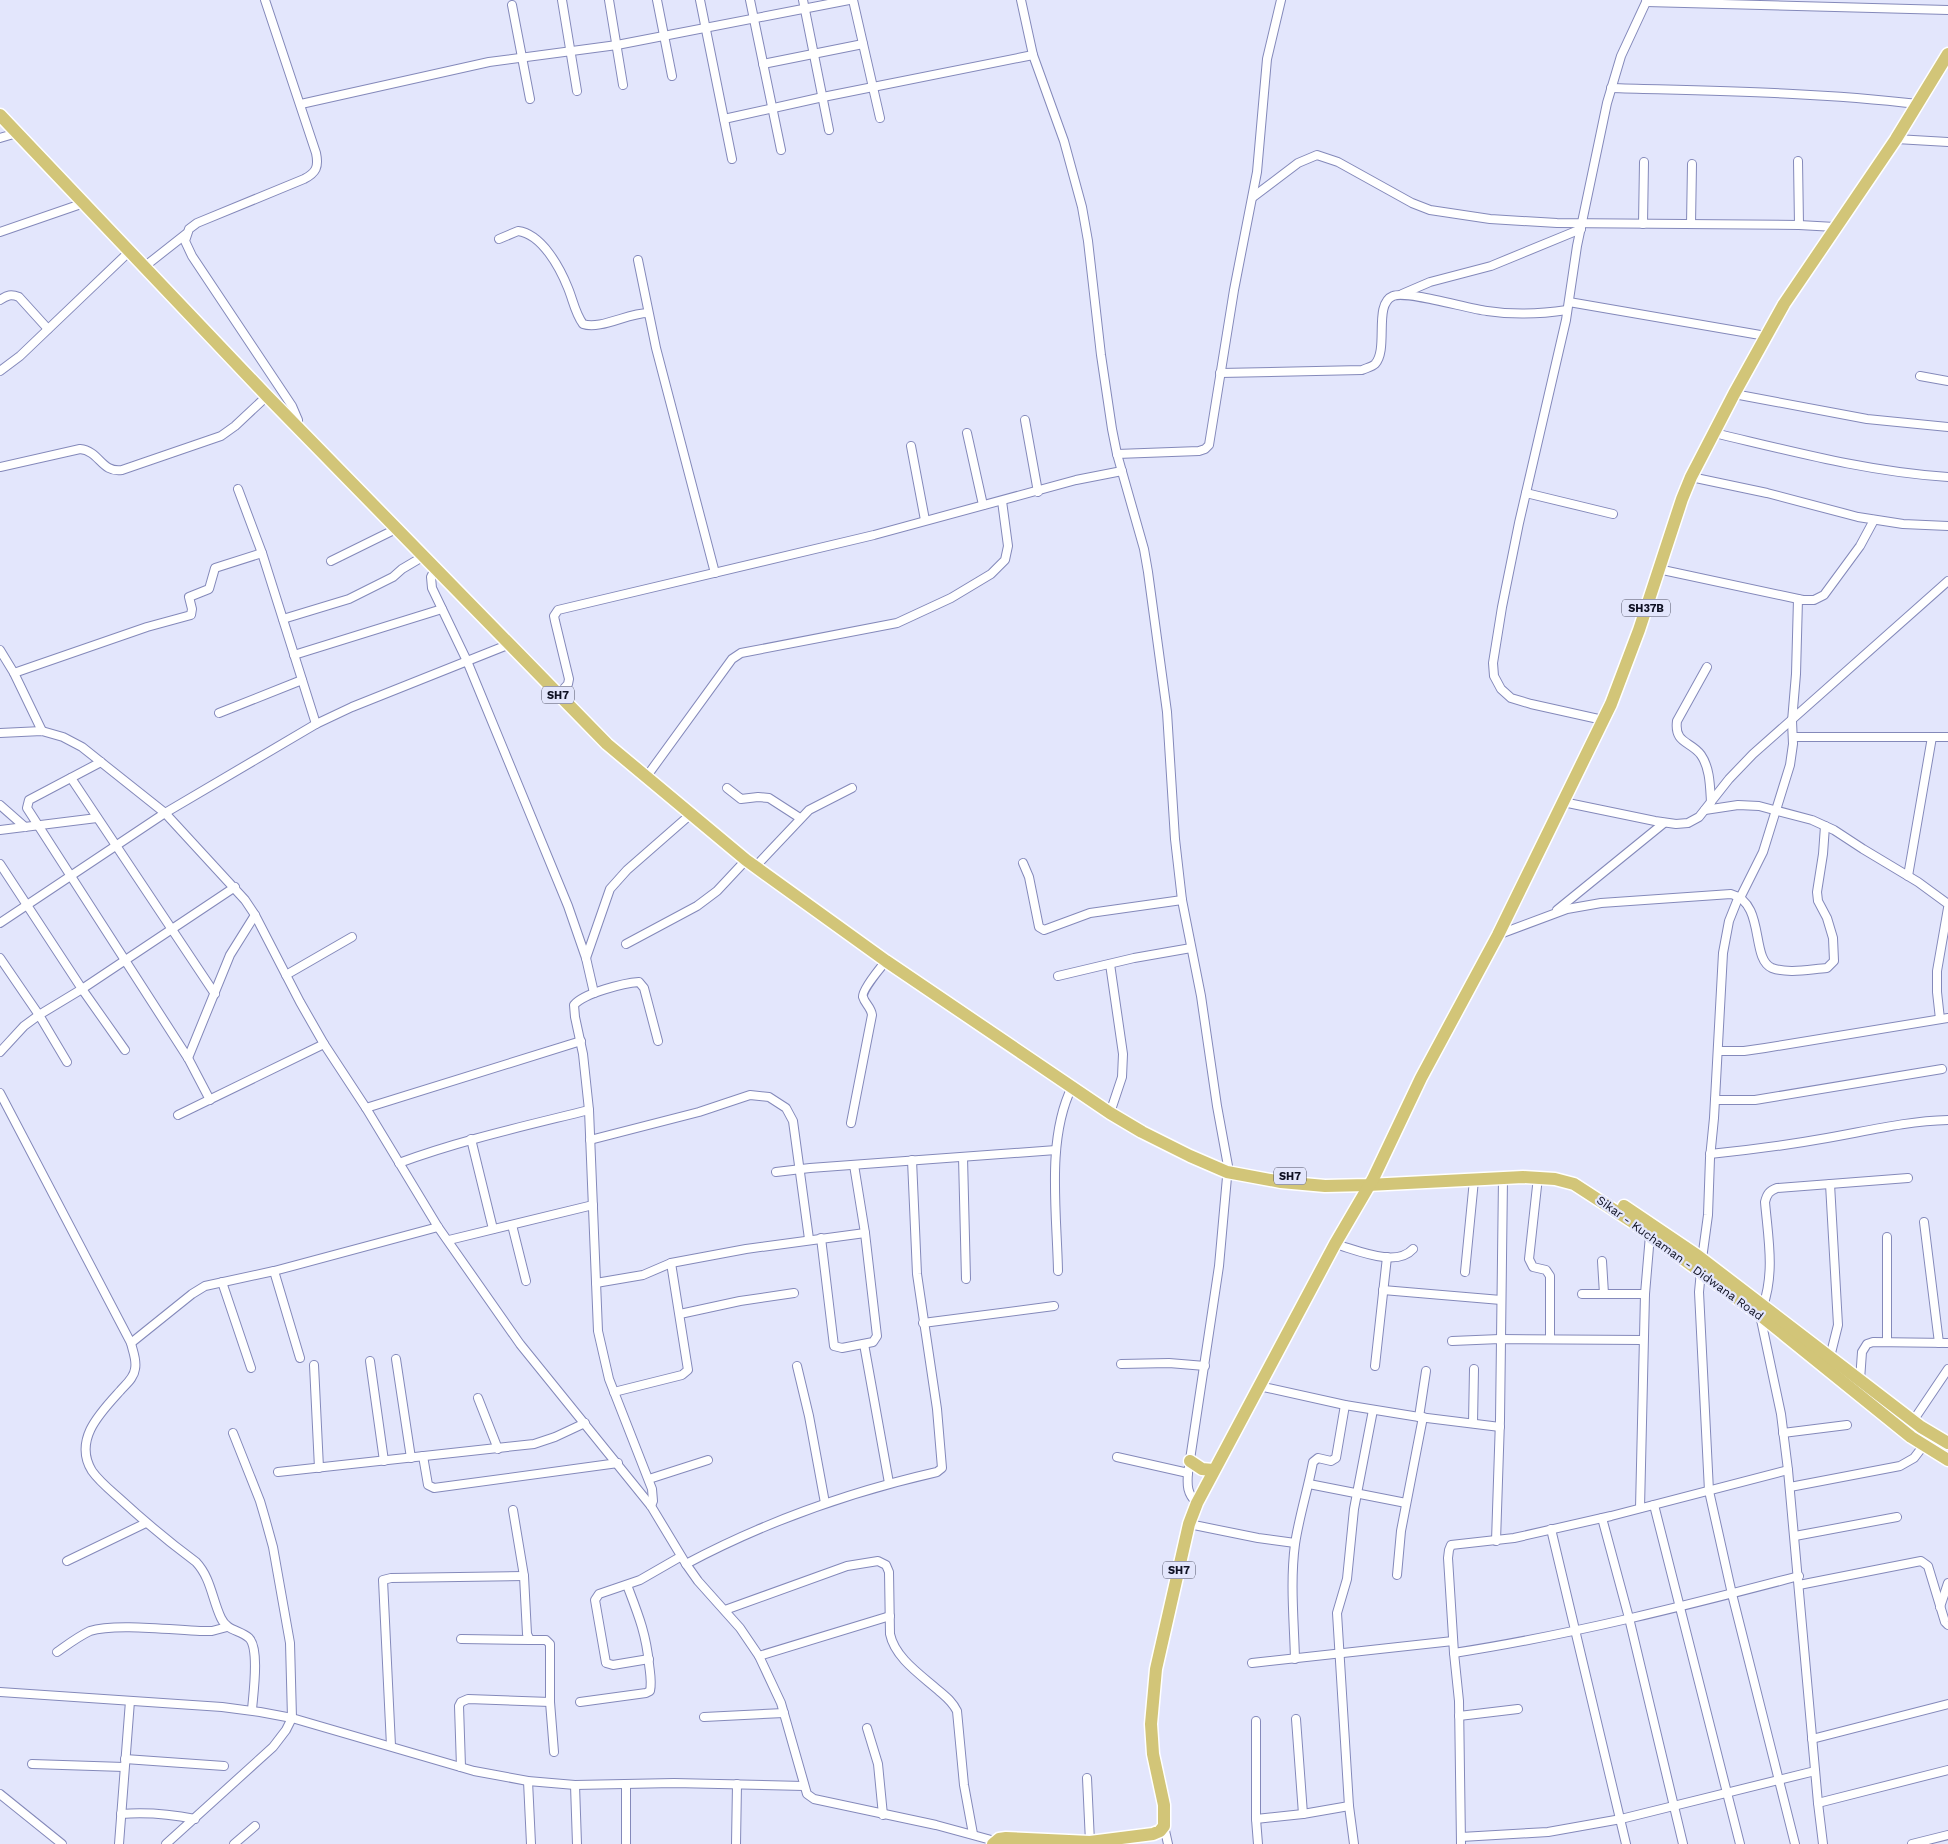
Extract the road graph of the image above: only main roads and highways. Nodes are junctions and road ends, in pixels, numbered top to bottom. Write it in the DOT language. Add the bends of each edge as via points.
graph roads {
  1 [pos="1948,54"];
  2 [pos="0,115"];
  3 [pos="1371,1182"];
  4 [pos="1701,1265"];
  5 [pos="1762,1311"];
  6 [pos="1948,1443"];
  7 [pos="1948,1460"];
  8 [pos="1189,1467"];
  9 [pos="1213,1470"];
  10 [pos="994,1842"];
  1 -- 3 [label="main road, SH37B" via="1896,139 1784,304 1691,477 1639,630 1603,720 1498,935 1421,1078"];
  2 -- 3 [label="main road, SH7" via="267,396 607,744 750,863 886,961 1142,1132 1209,1164 1228,1169"];
  3 -- 4 [label="main road, Sikar - Kuchaman - Didwana Road" via="1556,1179 1596,1196 1650,1235"];
  3 -- 4 [label="main road, Sikar - Kuchaman - Didwana Road" via="1456,1172 1556,1171 1602,1191"];
  3 -- 9 [label="main road, SH7"];
  4 -- 5 [label="main road, Sikar - Kuchaman - Didwana Road"];
  5 -- 6 [label="main road, Sikar - Kuchaman - Didwana Road"];
  5 -- 7 [label="main road, Sikar - Kuchaman - Didwana Road" via="1911,1437"];
  8 -- 9 [label="main road"];
  9 -- 10 [label="main road, SH7" via="1189,1524 1158,1660 1151,1724 1152,1754 1164,1805 1164,1826 1152,1834 1090,1842 1016,1838"];
}
